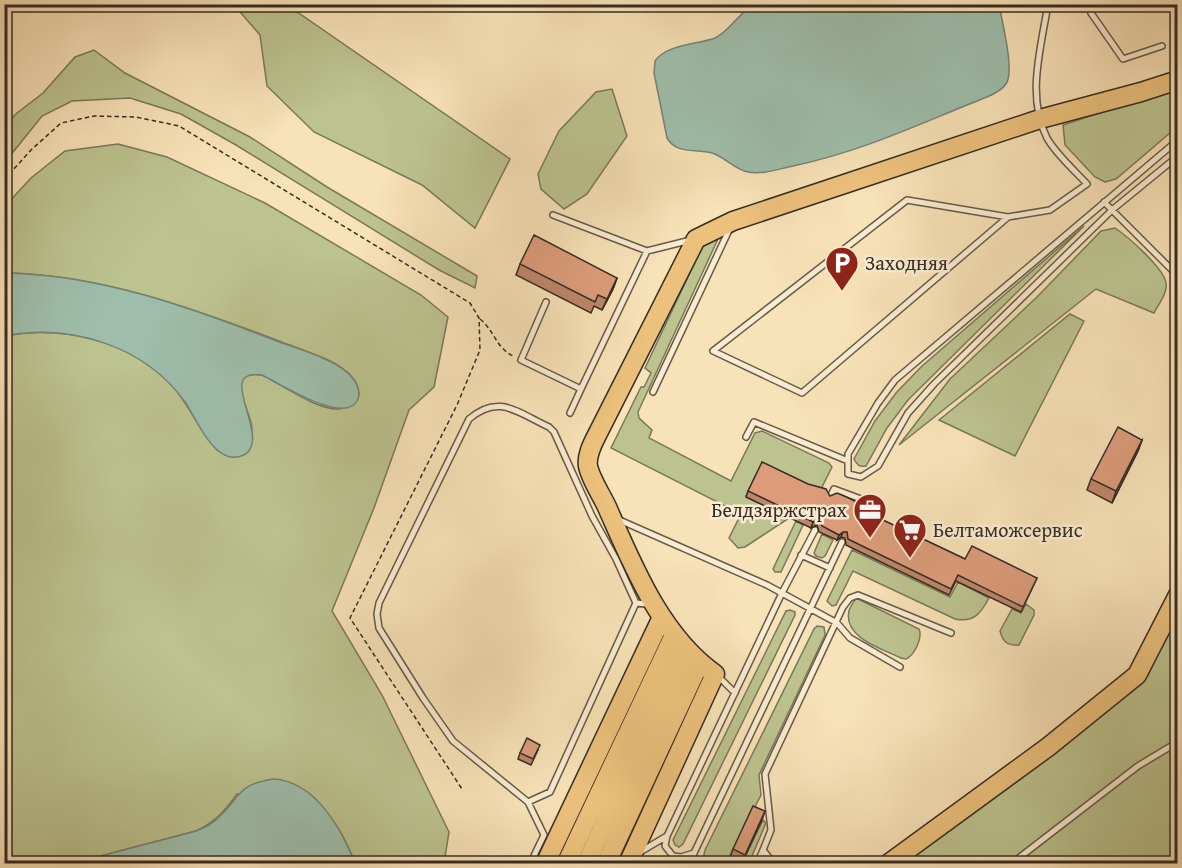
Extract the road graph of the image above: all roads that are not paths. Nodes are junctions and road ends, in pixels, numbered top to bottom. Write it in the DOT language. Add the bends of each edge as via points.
graph roads {
  1 [pos="1048,4"];
  2 [pos="1091,13"];
  3 [pos="1162,46"];
  4 [pos="1178,80"];
  5 [pos="1040,119"];
  6 [pos="1178,140"];
  7 [pos="1178,156"];
  8 [pos="1104,202"];
  9 [pos="1112,210"];
  10 [pos="553,215"];
  11 [pos="1008,217"];
  12 [pos="733,221"];
  13 [pos="696,239"];
  14 [pos="646,250"];
  15 [pos="1178,276"];
  16 [pos="546,302"];
  17 [pos="581,389"];
  18 [pos="653,392"];
  19 [pos="570,414"];
  20 [pos="746,437"];
  21 [pos="848,461"];
  22 [pos="830,497"];
  23 [pos="857,509"];
  24 [pos="592,516"];
  25 [pos="611,517"];
  26 [pos="815,530"];
  27 [pos="842,542"];
  28 [pos="801,555"];
  29 [pos="830,568"];
  30 [pos="782,593"];
  31 [pos="1178,596"];
  32 [pos="636,603"];
  33 [pos="811,611"];
  34 [pos="837,623"];
  35 [pos="951,633"];
  36 [pos="684,644"];
  37 [pos="900,667"];
  38 [pos="735,693"];
  39 [pos="1178,742"];
  40 [pos="528,802"];
  41 [pos="667,836"];
  42 [pos="763,850"];
  43 [pos="694,853"];
  44 [pos="624,862"];
  45 [pos="530,864"];
  46 [pos="545,864"];
  47 [pos="555,864"];
  48 [pos="566,864"];
  49 [pos="576,864"];
  50 [pos="586,864"];
  51 [pos="596,864"];
  52 [pos="606,864"];
  53 [pos="692,864"];
  54 [pos="757,864"];
  55 [pos="774,864"];
  56 [pos="888,864"];
  57 [pos="1011,864"];
  1 -- 5 [label="lane" via="1035,94"];
  2 -- 3 [label="lane" via="1123,60"];
  4 -- 5 [label="highway"];
  5 -- 11 [label="lane" via="1048,140 1087,184 1050,210"];
  5 -- 12 [label="highway"];
  6 -- 8 [label="lane"];
  7 -- 9 [label="lane"];
  8 -- 9 [label="lane"];
  8 -- 21 [label="lane" via="895,380 848,454"];
  9 -- 15 [label="lane"];
  9 -- 21 [label="lane" via="908,412 878,466 861,477 848,474"];
  10 -- 14 [label="lane"];
  11 -- 11 [label="lane" via="802,393 713,351 907,200"];
  12 -- 13 [label="highway"];
  12 -- 18 [label="lane"];
  13 -- 14 [label="lane"];
  13 -- 25 [label="highway" via="589,452 588,465"];
  14 -- 17 [label="lane"];
  16 -- 17 [label="lane" via="521,360"];
  17 -- 19 [label="lane"];
  20 -- 21 [label="lane" via="754,422"];
  22 -- 23 [label="lane" via="834,489 861,499"];
  24 -- 25 [label="lane"];
  24 -- 32 [label="lane"];
  24 -- 40 [label="lane" via="554,432 504,406 480,410 469,419 379,603 379,627 453,741"];
  25 -- 30 [label="lane"];
  25 -- 36 [label="highway"];
  26 -- 28 [label="lane"];
  27 -- 29 [label="lane"];
  28 -- 29 [label="lane"];
  28 -- 30 [label="lane"];
  29 -- 33 [label="lane"];
  30 -- 33 [label="lane"];
  30 -- 38 [label="lane"];
  31 -- 56 [label="highway" via="1137,675 1048,747"];
  32 -- 36 [label="lane" via="651,605"];
  32 -- 40 [label="lane" via="550,792"];
  33 -- 34 [label="lane"];
  33 -- 43 [label="lane"];
  34 -- 35 [label="lane" via="850,598 858,596"];
  34 -- 37 [label="lane" via="850,638"];
  34 -- 42 [label="lane" via="765,774 771,830"];
  36 -- 38 [label="lane"];
  36 -- 44 [label="highway"];
  36 -- 46 [label="highway"];
  36 -- 47 [label="highway"];
  36 -- 48 [label="highway"];
  36 -- 49 [label="highway"];
  36 -- 50 [label="highway"];
  36 -- 51 [label="highway"];
  36 -- 52 [label="highway"];
  38 -- 41 [label="lane"];
  39 -- 57 [label="lane" via="1138,766"];
  40 -- 45 [label="lane" via="544,835"];
  41 -- 43 [label="lane" via="665,846 673,856"];
  41 -- 44 [label="lane"];
  42 -- 54 [label="lane"];
  42 -- 55 [label="lane"];
  43 -- 53 [label="lane"];
}
